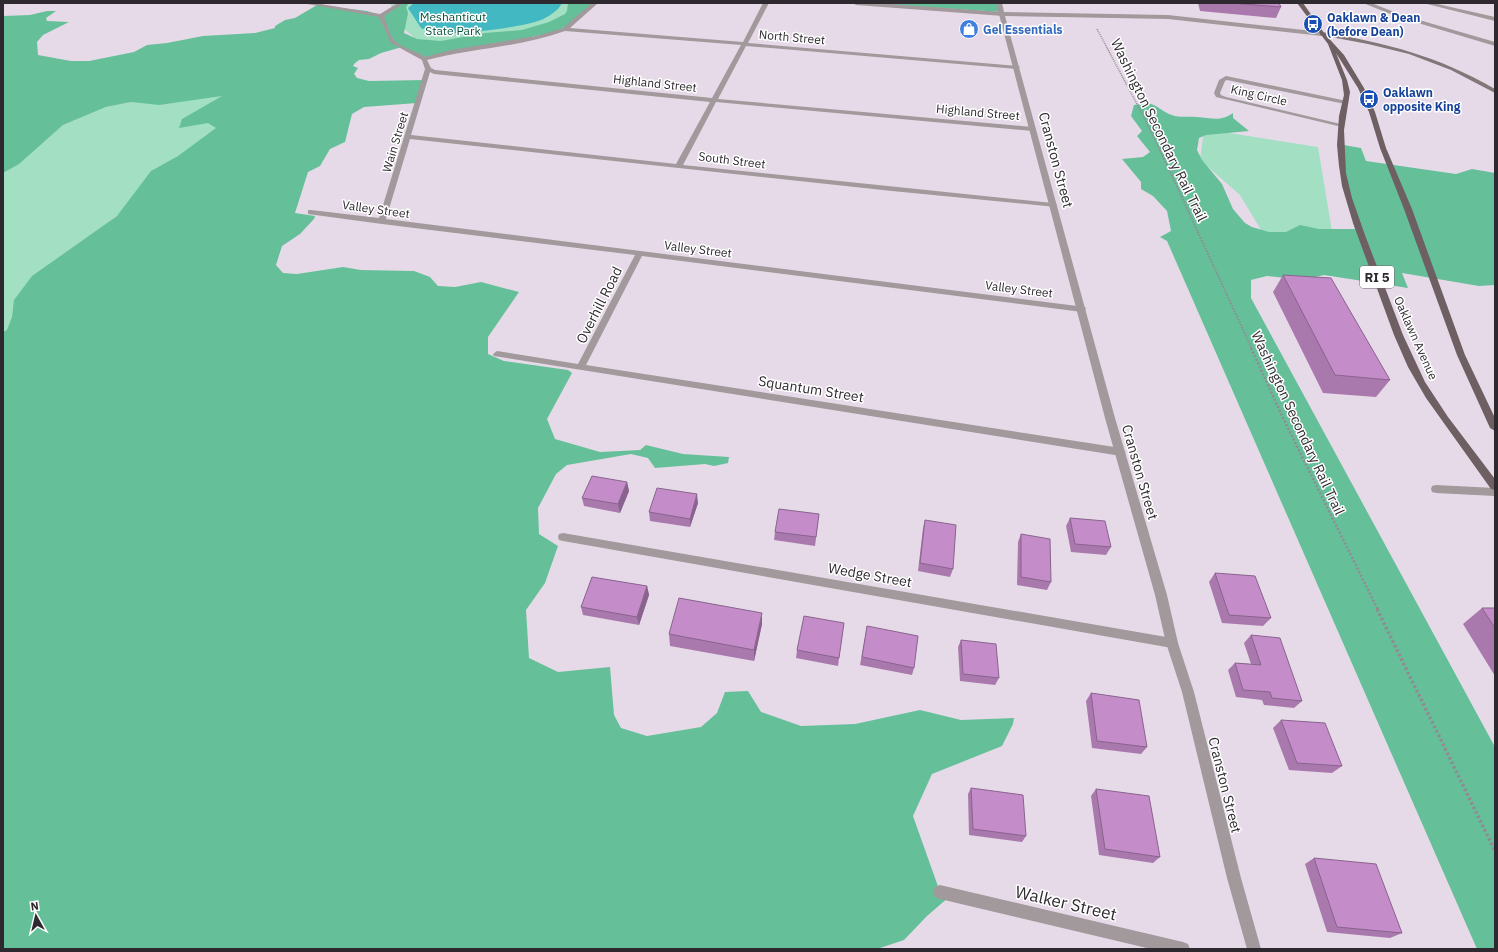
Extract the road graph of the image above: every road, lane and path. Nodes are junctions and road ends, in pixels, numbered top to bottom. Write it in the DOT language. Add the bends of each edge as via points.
graph roads {
  1 [pos="305,3"];
  2 [pos="401,3"];
  3 [pos="595,3"];
  4 [pos="766,3"];
  5 [pos="856,3"];
  6 [pos="999,3"];
  7 [pos="1300,3"];
  8 [pos="1366,3"];
  9 [pos="1426,3"];
  10 [pos="315,4"];
  11 [pos="1002,14"];
  12 [pos="381,16"];
  13 [pos="1495,19"];
  14 [pos="1095,24"];
  15 [pos="564,29"];
  16 [pos="1322,34"];
  17 [pos="745,44"];
  18 [pos="1331,44"];
  19 [pos="1495,44"];
  20 [pos="425,59"];
  21 [pos="1017,67"];
  22 [pos="428,69"];
  23 [pos="1495,91"];
  24 [pos="713,100"];
  25 [pos="1345,102"];
  26 [pos="1342,125"];
  27 [pos="1033,129"];
  28 [pos="408,137"];
  29 [pos="678,165"];
  30 [pos="1053,205"];
  31 [pos="311,212"];
  32 [pos="382,222"];
  33 [pos="640,254"];
  34 [pos="1082,309"];
  35 [pos="497,354"];
  36 [pos="581,367"];
  37 [pos="1495,428"];
  38 [pos="1121,452"];
  39 [pos="1495,486"];
  40 [pos="1436,489"];
  41 [pos="1495,492"];
  42 [pos="563,537"];
  43 [pos="1172,643"];
  44 [pos="1495,851"];
  45 [pos="940,892"];
  46 [pos="1183,949"];
  47 [pos="1254,949"];
  1 -- 10 [label="street"];
  2 -- 12 [label="street"];
  3 -- 15 [label="street"];
  4 -- 17 [label="street"];
  5 -- 11 [label="street"];
  6 -- 11 [label="street, Cranston Street"];
  7 -- 16 [label="main road, Oaklawn Avenue / RI 5"];
  8 -- 19 [label="street" via="1400,16"];
  9 -- 13 [label="street"];
  10 -- 12 [label="street"];
  11 -- 16 [label="street" via="1186,18"];
  11 -- 21 [label="street, Cranston Street"];
  12 -- 20 [label="street" via="393,42"];
  14 -- 44 [label="path, Washington Secondary Rail Trail" via="1146,121 1212,259 1283,418"];
  15 -- 17 [label="street, North Street"];
  15 -- 20 [label="street" via="537,38 451,52"];
  16 -- 18 [label="main road, Oaklawn Avenue / RI 5"];
  16 -- 23 [label="main road" via="1386,45 1419,54 1450,66"];
  17 -- 21 [label="street, North Street"];
  17 -- 24 [label="street"];
  18 -- 25 [label="main road, Oaklawn Avenue / RI 5" via="1345,79"];
  18 -- 37 [label="main road, Oaklawn Avenue / RI 5" via="1361,88 1372,112 1383,148 1461,355"];
  20 -- 22 [label="street"];
  21 -- 27 [label="street, Cranston Street"];
  22 -- 24 [label="street, Highland Street" via="434,72"];
  22 -- 28 [label="street, Wain Street"];
  24 -- 27 [label="street, Highland Street"];
  24 -- 29 [label="street"];
  25 -- 26 [label="main road, Oaklawn Avenue / RI 5"];
  25 -- 26 [label="street, King Circle" via="1226,78 1222,80 1217,93 1224,98"];
  26 -- 39 [label="main road, Oaklawn Avenue / RI 5" via="1343,171 1353,212 1386,303 1428,395"];
  27 -- 30 [label="street, Cranston Street"];
  28 -- 29 [label="street, South Street"];
  28 -- 32 [label="street, Wain Street"];
  29 -- 30 [label="street, South Street" via="856,186"];
  30 -- 34 [label="street, Cranston Street"];
  31 -- 32 [label="street, Valley Street"];
  32 -- 33 [label="street, Valley Street"];
  33 -- 34 [label="street, Valley Street"];
  33 -- 36 [label="street, Overhill Road"];
  34 -- 38 [label="street, Cranston Street"];
  35 -- 36 [label="street, Squantum Street"];
  36 -- 38 [label="street, Squantum Street"];
  38 -- 43 [label="street, Cranston Street"];
  40 -- 41 [label="street"];
  42 -- 43 [label="street, Wedge Street"];
  43 -- 47 [label="street, Cranston Street" via="1188,692"];
  45 -- 46 [label="street, Walker Street"];
}
